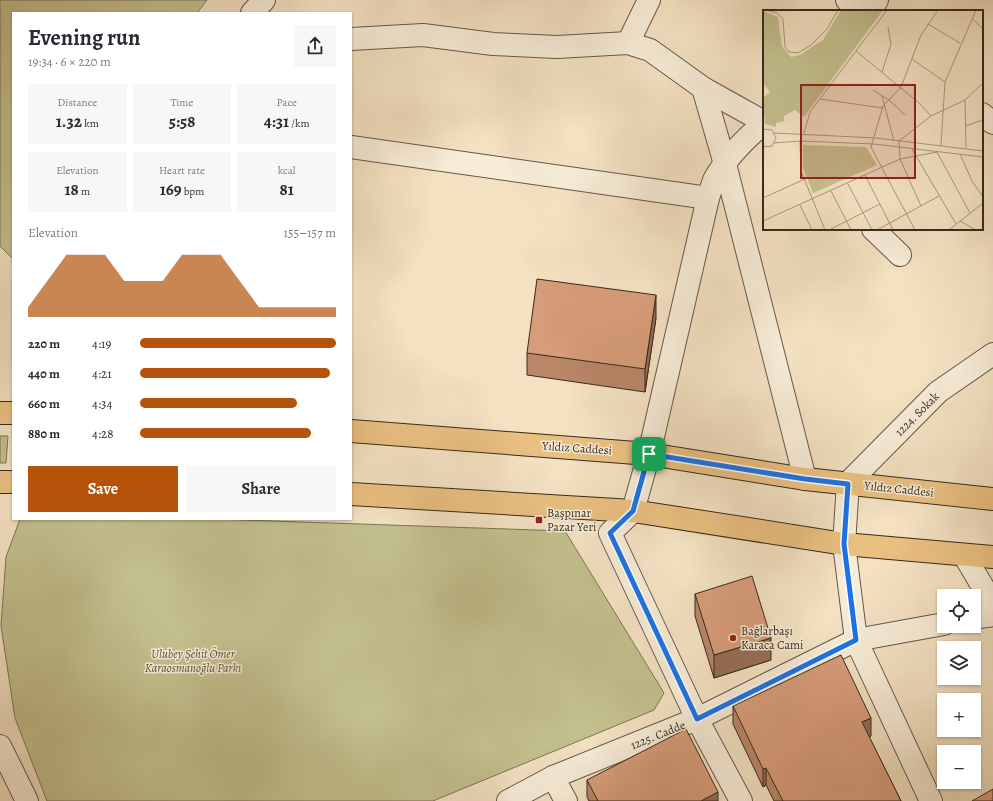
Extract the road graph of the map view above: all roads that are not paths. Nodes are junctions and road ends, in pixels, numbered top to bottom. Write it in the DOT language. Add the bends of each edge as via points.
graph roads {
  1 [pos="264,0"];
  2 [pos="649,0"];
  3 [pos="847,0"];
  4 [pos="876,0"];
  5 [pos="860,10"];
  6 [pos="871,10"];
  7 [pos="253,12"];
  8 [pos="352,39"];
  9 [pos="628,43"];
  10 [pos="703,88"];
  11 [pos="983,115"];
  12 [pos="763,122"];
  13 [pos="993,123"];
  14 [pos="763,124"];
  15 [pos="352,147"];
  16 [pos="725,164"];
  17 [pos="708,198"];
  18 [pos="874,230"];
  19 [pos="900,256"];
  20 [pos="993,354"];
  21 [pos="0,413"];
  22 [pos="12,414"];
  23 [pos="352,431"];
  24 [pos="649,454"];
  25 [pos="805,479"];
  26 [pos="0,482"];
  27 [pos="12,482"];
  28 [pos="848,484"];
  29 [pos="352,494"];
  30 [pos="993,499"];
  31 [pos="633,511"];
  32 [pos="844,544"];
  33 [pos="964,555"];
  34 [pos="993,557"];
  35 [pos="993,604"];
  36 [pos="993,615"];
  37 [pos="981,617"];
  38 [pos="937,625"];
  39 [pos="856,640"];
  40 [pos="697,719"];
  41 [pos="0,746"];
  42 [pos="553,777"];
  43 [pos="27,801"];
  44 [pos="508,801"];
  45 [pos="566,801"];
  46 [pos="741,801"];
  47 [pos="931,801"];
  1 -- 7 [label="street"];
  2 -- 9 [label="street"];
  3 -- 5 [label="street"];
  4 -- 6 [label="street"];
  8 -- 9 [label="street" via="424,35 493,44 557,47"];
  9 -- 10 [label="street" via="650,50"];
  10 -- 12 [label="street"];
  10 -- 16 [label="street"];
  11 -- 13 [label="street"];
  14 -- 16 [label="street"];
  15 -- 17 [label="street"];
  16 -- 17 [label="street" via="714,181"];
  16 -- 25 [label="street"];
  17 -- 24 [label="street"];
  18 -- 19 [label="street"];
  20 -- 28 [label="street, 1224. Sokak" via="938,392"];
  21 -- 22 [label="main road"];
  23 -- 24 [label="main road, Yıldız Caddesi"];
  24 -- 25 [label="main road, Yıldız Caddesi"];
  24 -- 31 [label="street"];
  25 -- 28 [label="main road, Yıldız Caddesi"];
  26 -- 27 [label="main road"];
  28 -- 30 [label="main road, Yıldız Caddesi"];
  28 -- 32 [label="street"];
  29 -- 31 [label="main road"];
  31 -- 32 [label="main road"];
  31 -- 40 [label="street" via="610,533"];
  32 -- 33 [label="main road"];
  32 -- 39 [label="street"];
  33 -- 34 [label="main road"];
  33 -- 35 [label="street"];
  36 -- 37 [label="street"];
  38 -- 39 [label="street, 1225. Cadde"];
  39 -- 40 [label="street, 1225. Cadde"];
  39 -- 47 [label="street"];
  40 -- 42 [label="street, 1225. Cadde"];
  40 -- 46 [label="street"];
  41 -- 43 [label="street"];
  42 -- 44 [label="street, 1225. Cadde"];
  42 -- 45 [label="street"];
}
